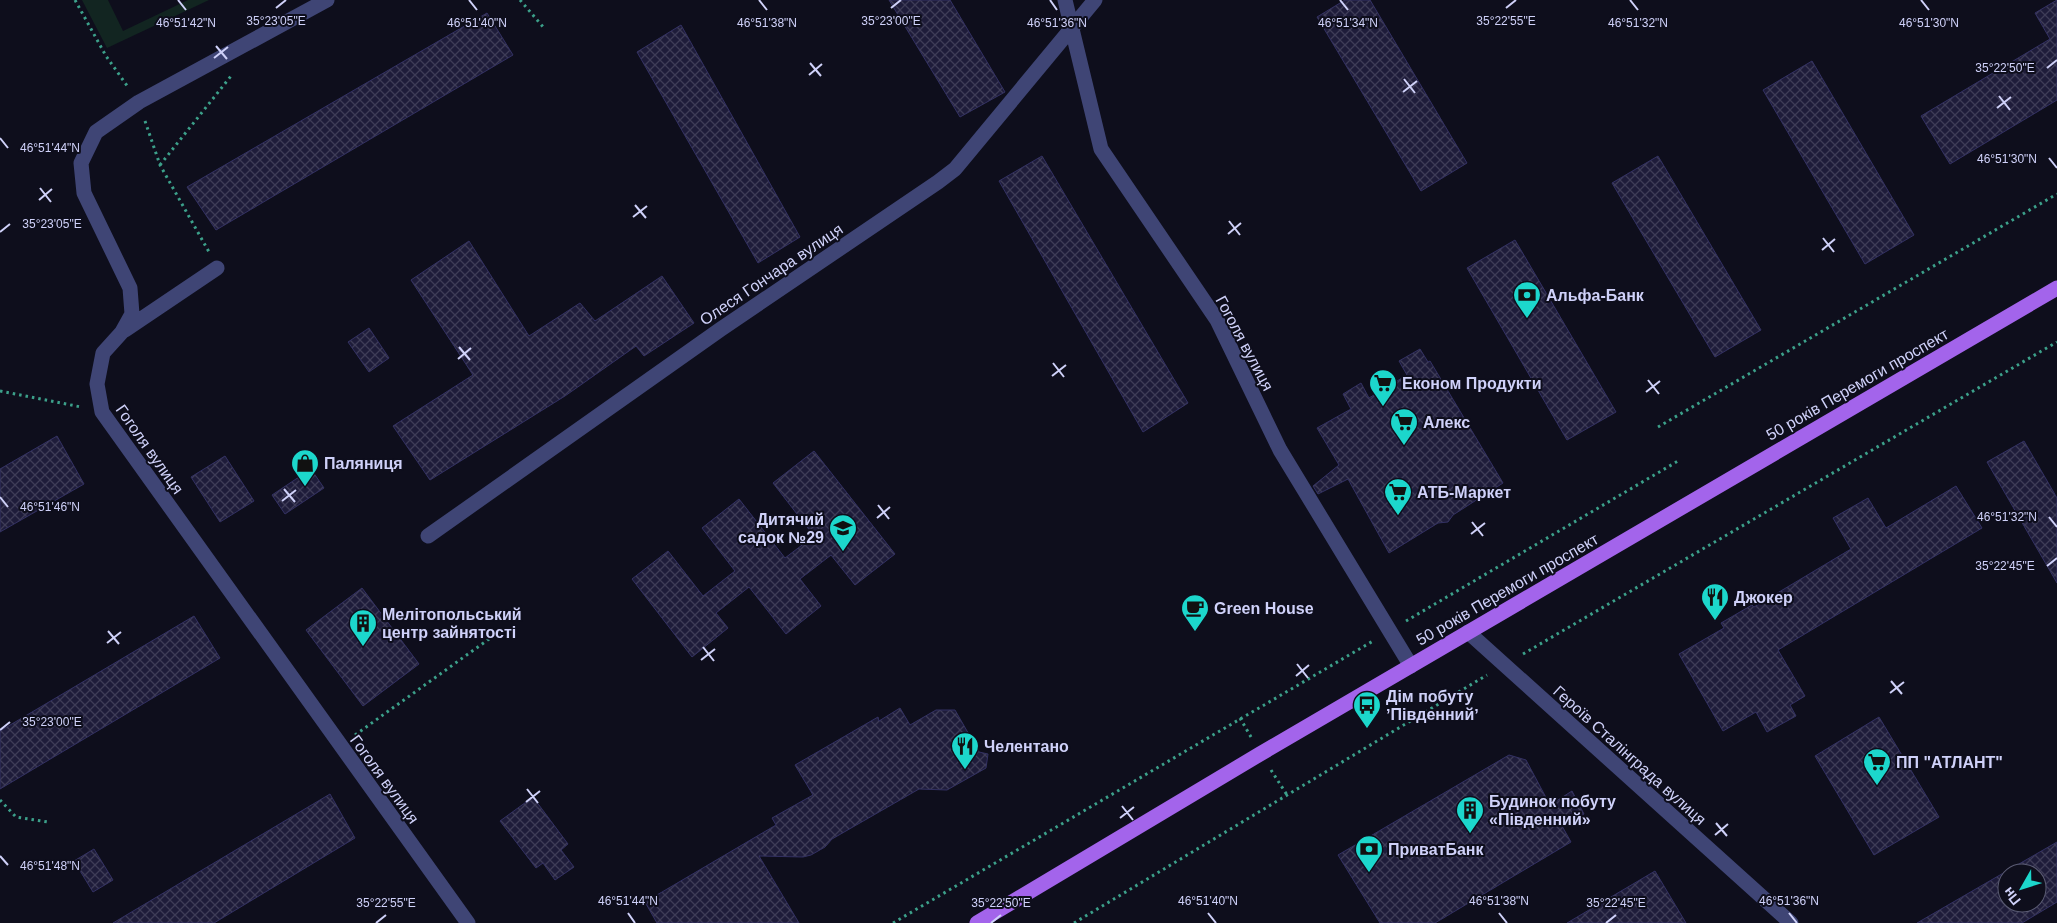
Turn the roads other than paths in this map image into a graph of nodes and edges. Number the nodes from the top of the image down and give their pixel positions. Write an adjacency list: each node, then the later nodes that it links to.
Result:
1 (327, 0): 7 (street, Гоголя вулиця)
2 (1065, 0): 4 (street, Гоголя вулиця)
3 (1095, 0): 4 (street, Олеся Гончара вулиця)
4 (1073, 29): 8 (street, Олеся Гончара вулиця); 10 (street, Гоголя вулиця)
5 (218, 268): 7 (street)
6 (2057, 288): 9 (main road, 50 років Перемоги проспект)
7 (122, 332): 11 (street, Гоголя вулиця)
8 (428, 536)
9 (1468, 632): 10 (main road, 50 років Перемоги проспект); 13 (street, Героїв Сталінграда вулиця)
10 (1411, 666): 12 (main road, 50 років Перемоги проспект)
11 (468, 923)
12 (977, 923)
13 (1791, 923)

